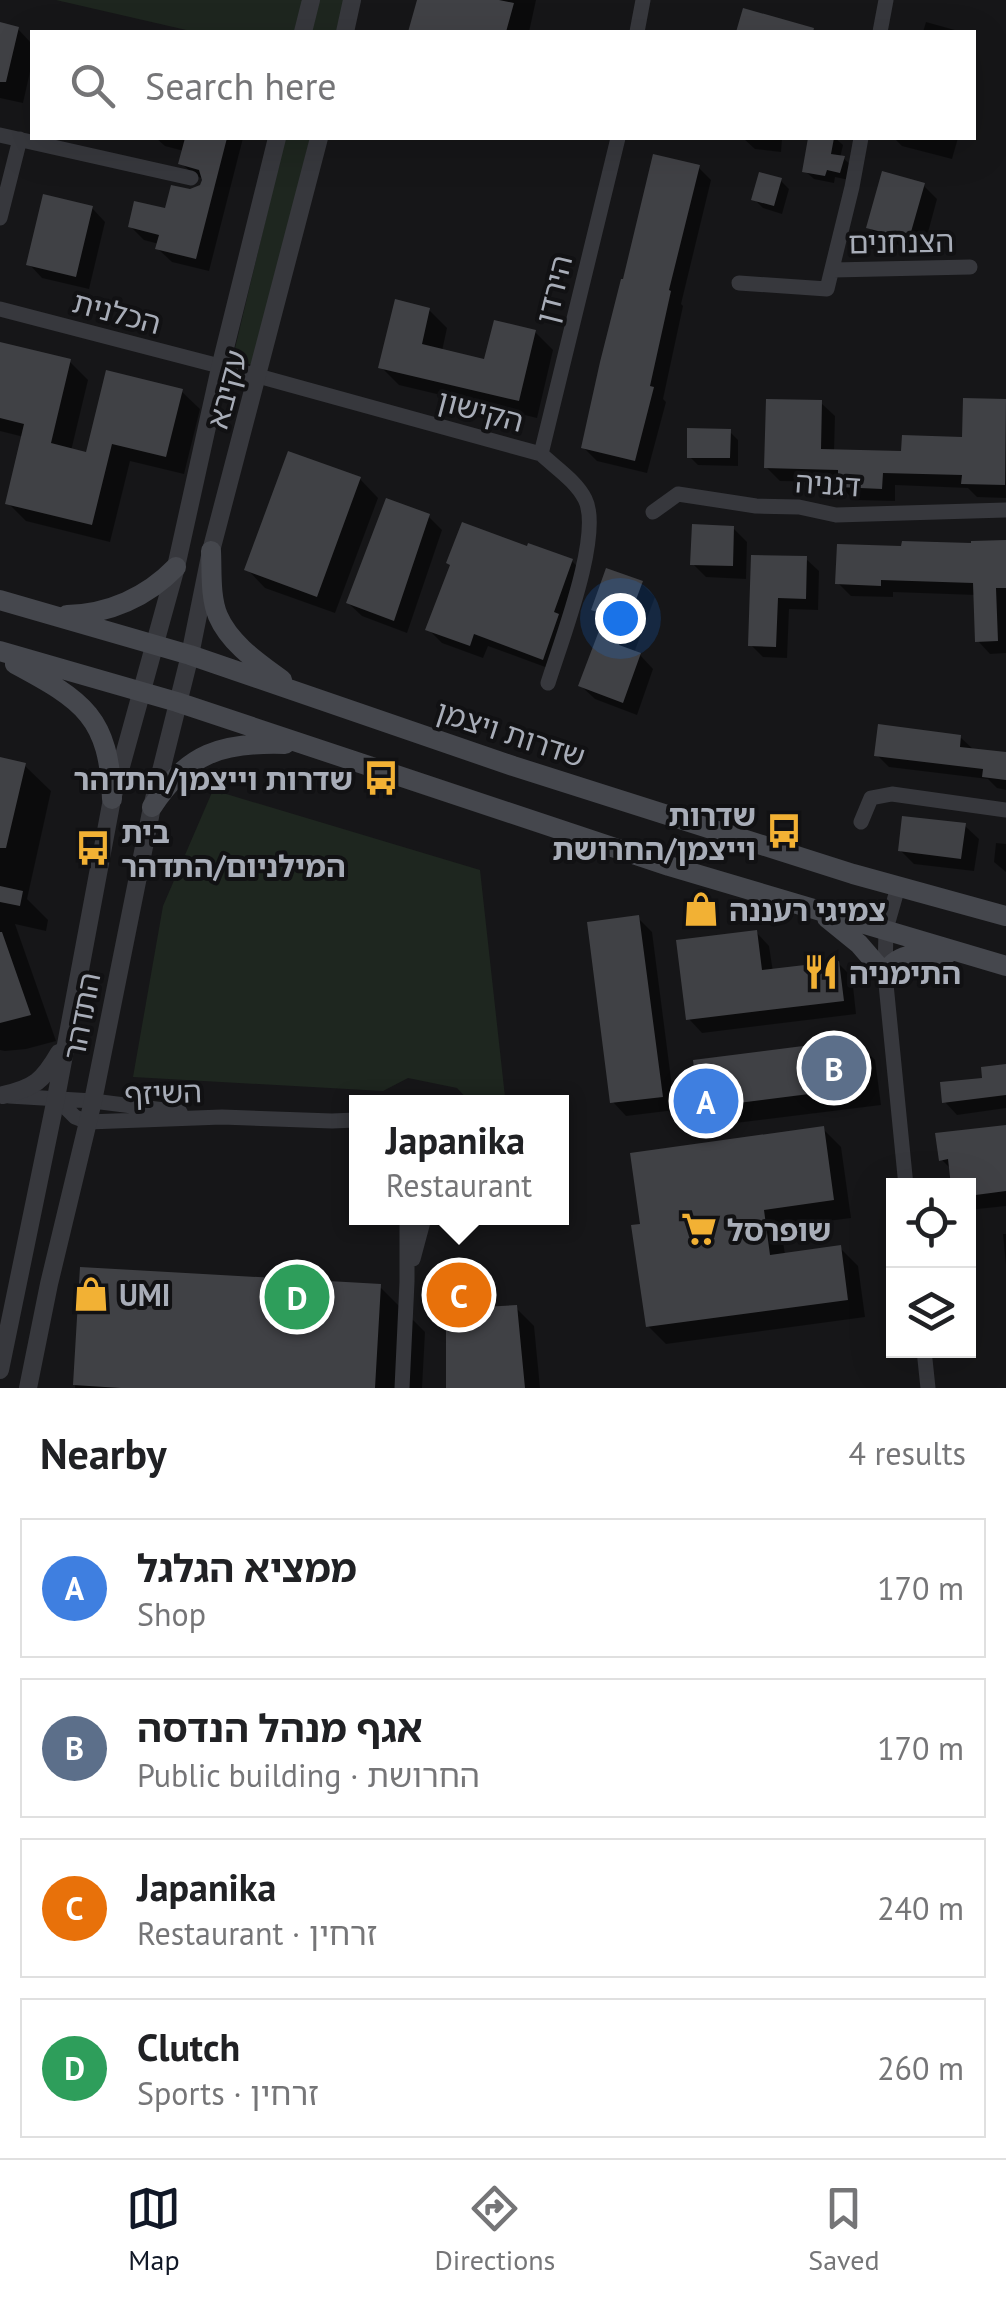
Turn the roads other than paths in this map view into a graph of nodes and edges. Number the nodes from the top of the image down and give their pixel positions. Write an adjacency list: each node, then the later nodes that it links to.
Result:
1 (310, 0): 5 (street)
2 (352, 0): 6 (street)
3 (644, 0): 7 (street)
4 (886, 0): 8 (street)
5 (303, 30)
6 (344, 30)
7 (637, 30)
8 (880, 30)
9 (0, 135): 10 (street)
10 (20, 139): 15 (street); 16 (street)
11 (277, 140): 21 (street, עקיבא)
12 (318, 140): 22 (street, עקיבא)
13 (618, 140): 23 (street, הירדן)
14 (861, 140): 18 (street, הצנחנים)
15 (191, 178)
16 (0, 218)
17 (970, 267): 18 (street, הצנחנים)
18 (832, 270): 19 (street, הצנחנים)
19 (739, 283)
20 (0, 310): 21 (street, הכלנית)
21 (220, 368): 22 (street, הקישון); 27 (street, עקיבא)
22 (258, 376): 23 (street, הקישון); 26 (street, עקיבא)
23 (541, 454): 33 (street, הקישון)
24 (1006, 510): 25 (street, דגניה)
25 (653, 512)
26 (212, 551): 32 (street, עקיבא); 35 (main road)
27 (176, 566): 29 (main road); 30 (street, עקיבא)
28 (0, 600): 29 (main road, שדרות ויצמן)
29 (55, 616): 30 (main road, שדרות ויצמן)
30 (155, 644): 32 (main road, שדרות ויצמן); 34 (street, התדהר)
31 (0, 654): 34 (main road); 38 (main road)
32 (190, 655): 35 (main road, שדרות ויצמן); 36 (street, התדהר)
33 (548, 682)
34 (142, 691): 36 (main road); 38 (street, התדהר)
35 (304, 695): 42 (main road, שדרות ויצמן)
36 (177, 702): 37 (main road); 39 (street, התדהר)
37 (306, 745): 39 (main road); 43 (main road)
38 (112, 799): 49 (street, התדהר)
39 (152, 808): 52 (street, התדהר)
40 (1006, 810): 41 (street)
41 (861, 822)
42 (898, 887): 44 (main road, שדרות ויצמן); 45 (street)
43 (799, 906): 45 (main road); 48 (main road)
44 (1006, 916)
45 (886, 929): 46 (main road); 48 (street)
46 (984, 960): 47 (main road); 48 (main road)
47 (1006, 966)
48 (885, 974): 58 (street)
49 (69, 1029): 50 (street); 51 (street, התדהר)
50 (1, 1095): 51 (street, השיזף)
51 (56, 1098): 52 (street, השיזף); 55 (street, השיזף); 63 (street, התדהר)
52 (93, 1101): 53 (street, השיזף); 55 (street, התדהר)
53 (222, 1117): 55 (street, השיזף); 56 (street, השיזף)
54 (349, 1121): 56 (street, השיזף)
55 (88, 1122): 64 (street, התדהר)
56 (332, 1122): 57 (street, השיזף)
57 (349, 1128)
58 (905, 1178)
59 (407, 1225): 61 (street)
60 (422, 1225): 61 (street)
61 (407, 1282): 65 (street)
62 (925, 1358): 66 (street)
63 (0, 1370)
64 (28, 1388)
65 (402, 1388)
66 (928, 1388)

